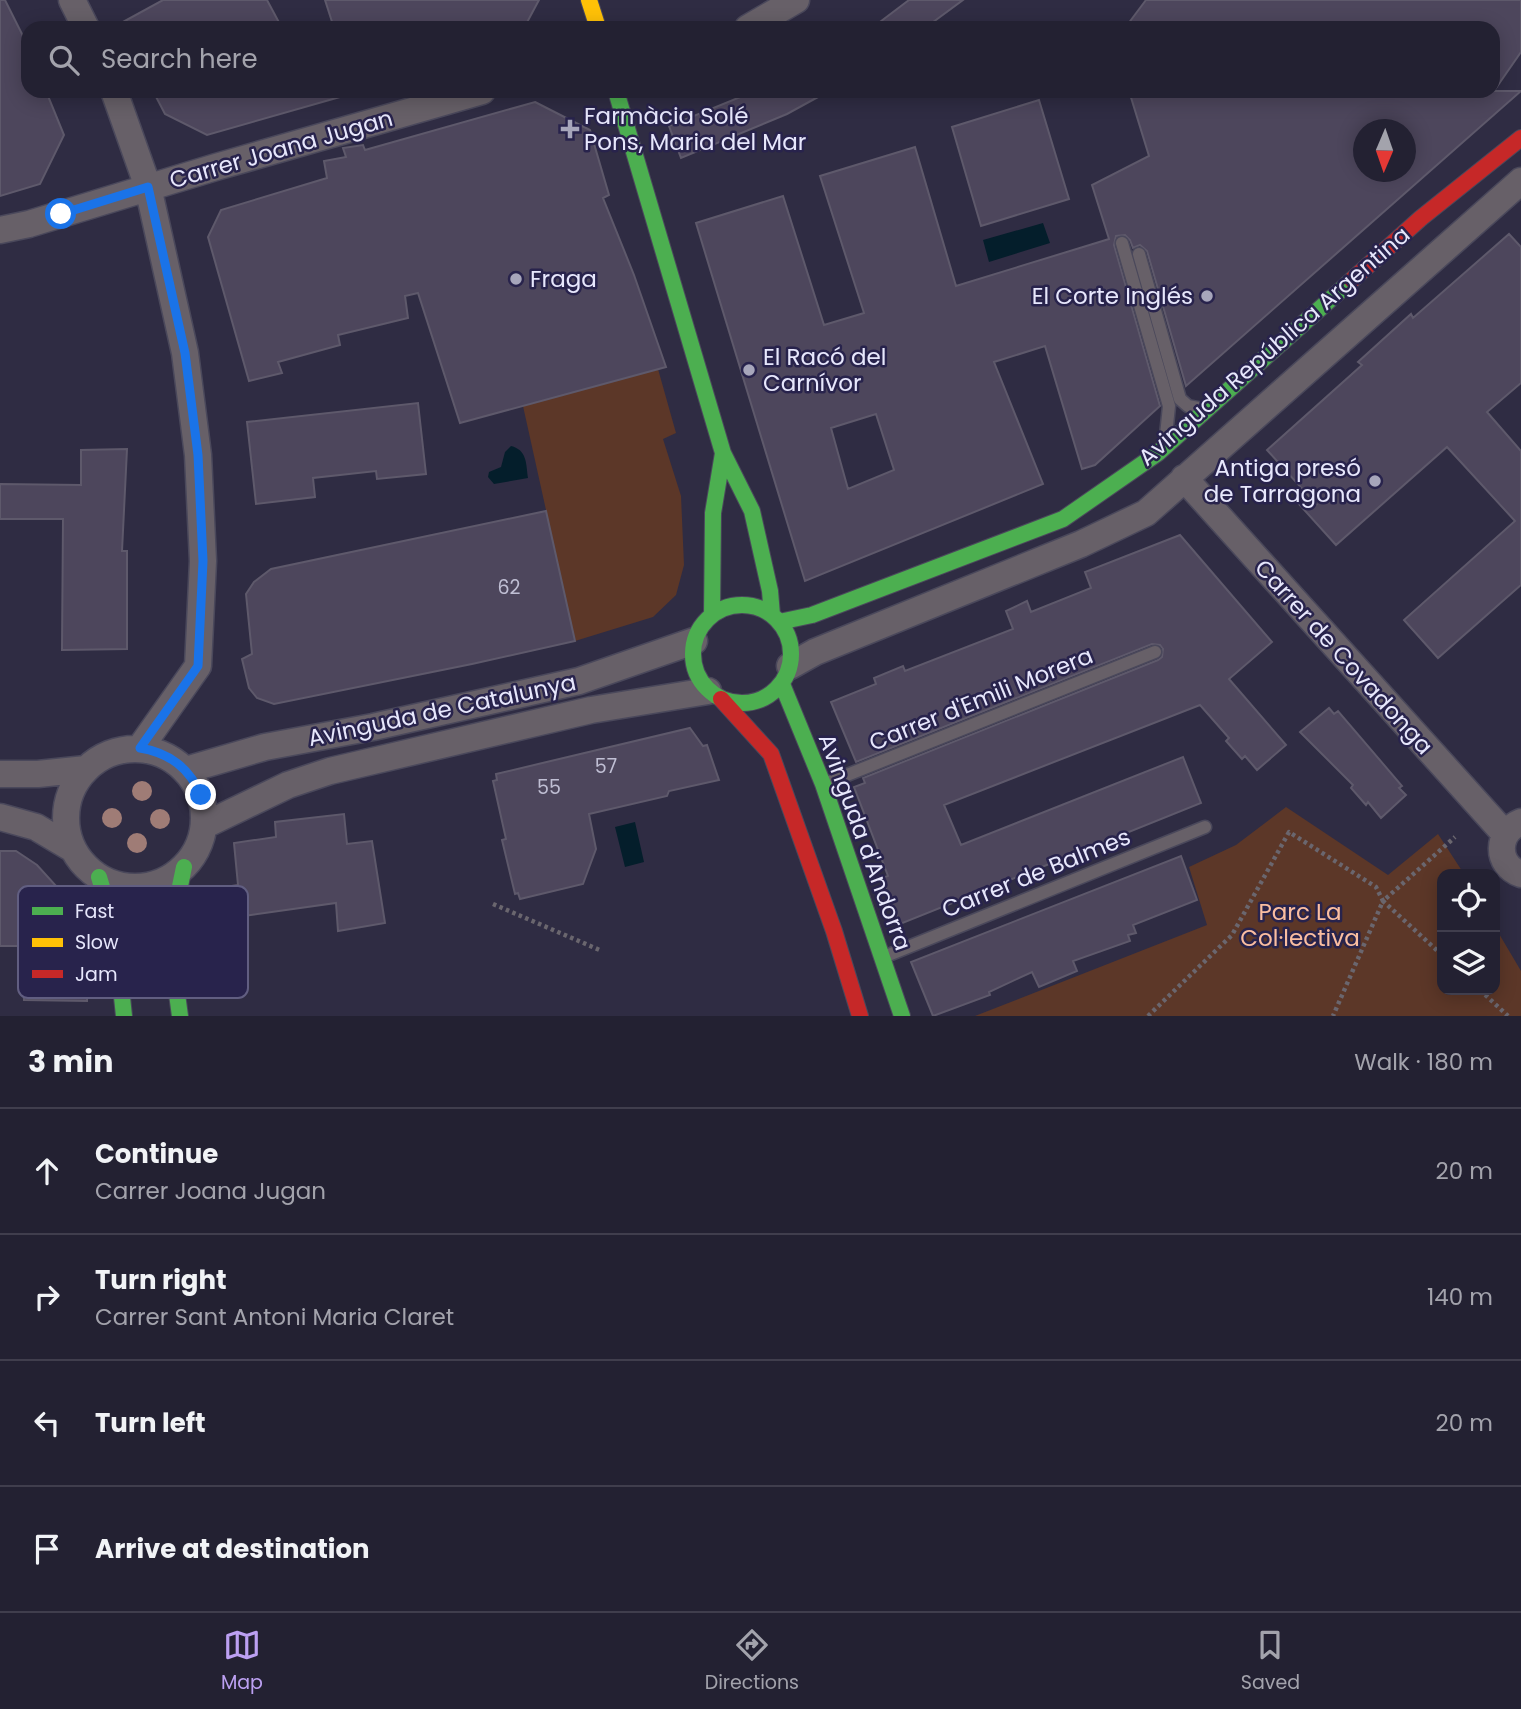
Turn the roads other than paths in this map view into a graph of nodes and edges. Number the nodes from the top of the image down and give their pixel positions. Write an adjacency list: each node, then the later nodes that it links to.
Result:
1 (72, 0): 4 (street)
2 (589, 0): 5 (main road)
3 (796, 0): 6 (street)
4 (82, 21)
5 (595, 21)
6 (760, 21)
7 (116, 98): 12 (street)
8 (458, 98): 12 (street, Carrer Joana Jugan)
9 (618, 98): 18 (main road)
10 (1521, 138): 16 (main road, Avinguda República Argentina)
11 (1521, 181): 19 (street, Avinguda República Argentina)
12 (148, 187): 13 (street, Carrer Joana Jugan); 26 (street)
13 (0, 230)
14 (1122, 243): 17 (lane)
15 (1139, 254): 16 (lane)
16 (1209, 406): 17 (main road, Avinguda República Argentina)
17 (1162, 450): 21 (main road, Avinguda República Argentina)
18 (723, 453): 20 (main road); 21 (main road)
19 (1184, 478): 24 (street, Avinguda República Argentina); 34 (street, Carrer de Covadonga)
20 (712, 615): 21 (main road); 22 (main road)
21 (776, 619): 24 (main road)
22 (694, 641): 25 (main road); 28 (street, Avinguda de Catalunya)
23 (1155, 652): 30 (lane, Carrer d'Emili Morera)
24 (786, 675): 25 (main road); 30 (main road, Avinguda d'Andorra)
25 (715, 695): 32 (street, Avinguda de Catalunya); 48 (main road)
26 (140, 748): 27 (street); 28 (street)
27 (86, 769): 29 (street); 35 (street)
28 (186, 770): 32 (street)
29 (0, 774)
30 (823, 784): 43 (main road, Avinguda d'Andorra)
31 (0, 817): 35 (street)
32 (205, 824): 36 (street)
33 (1205, 828): 43 (lane, Carrer de Balmes)
34 (1513, 828): 37 (street)
35 (73, 849): 38 (street)
36 (184, 867): 41 (street); 42 (main road)
37 (1521, 874)
38 (99, 877): 39 (main road); 40 (street)
39 (102, 886)
40 (132, 886)
41 (146, 886)
42 (179, 886)
43 (882, 958): 49 (main road, Avinguda d'Andorra)
44 (122, 998): 46 (main road)
45 (176, 998): 47 (main road)
46 (124, 1016)
47 (180, 1016)
48 (860, 1016)
49 (902, 1016)

